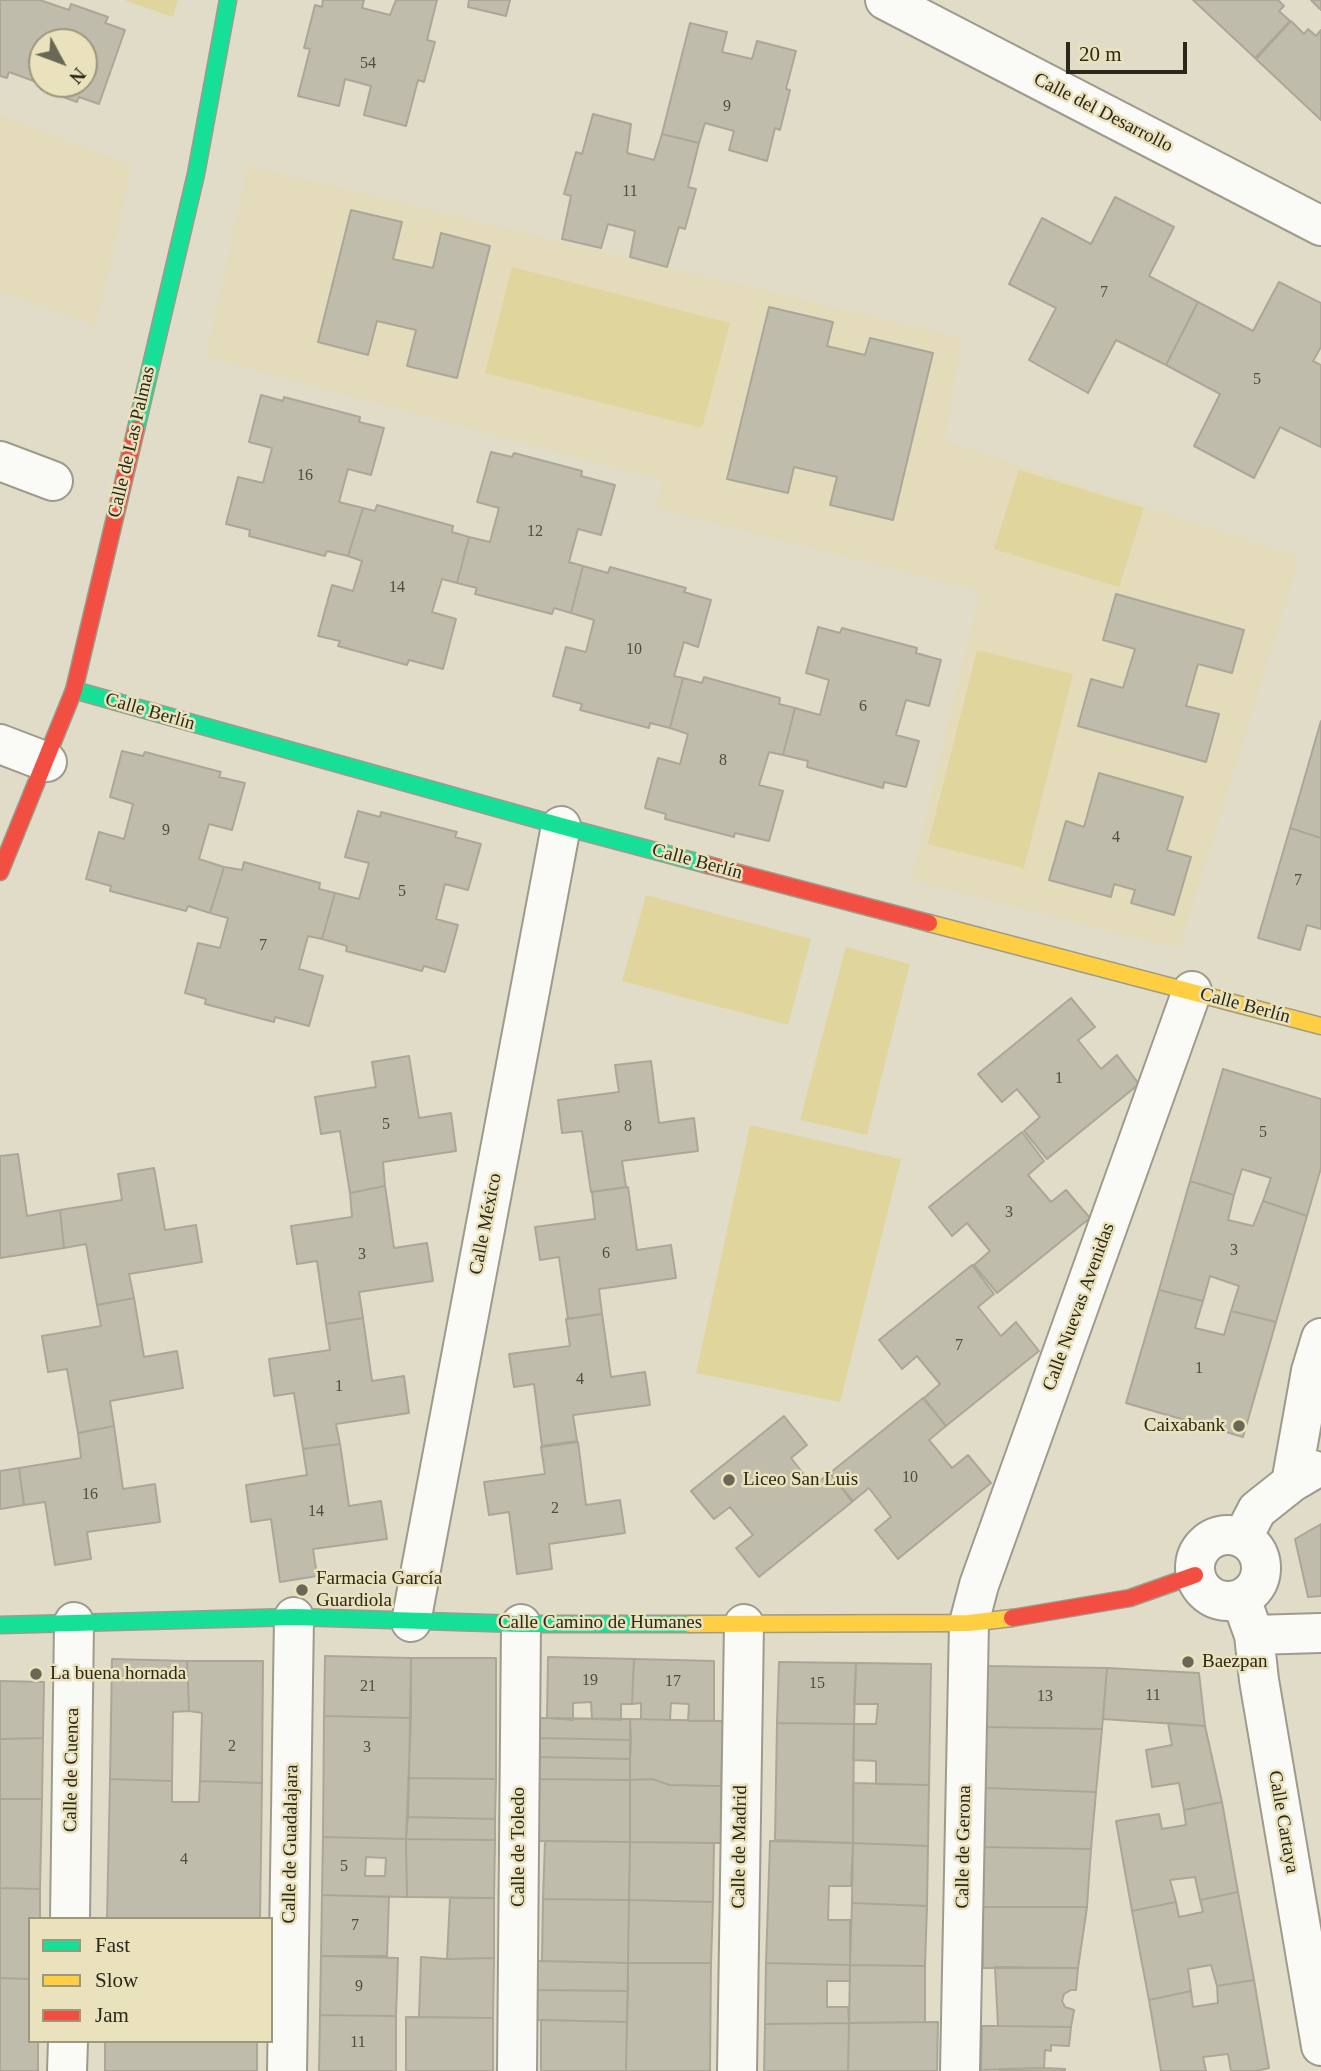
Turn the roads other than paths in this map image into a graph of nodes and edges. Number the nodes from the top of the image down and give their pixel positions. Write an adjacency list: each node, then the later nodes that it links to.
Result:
1 (228, 0): 6 (street, Calle de Las Palmas)
2 (885, 0): 3 (street, Calle del Desarrollo)
3 (1321, 226)
4 (0, 461): 5 (street)
5 (53, 481)
6 (74, 690): 8 (street, Calle de Las Palmas); 9 (street, Calle Berlín)
7 (0, 744): 8 (street)
8 (47, 762): 10 (street, Calle de Las Palmas)
9 (561, 826): 11 (street, Calle Berlín); 20 (street, Calle México)
10 (0, 872)
11 (1192, 991): 12 (street, Calle Berlín); 21 (street, Calle Nuevas Avenidas)
12 (1321, 1026)
13 (1321, 1338): 14 (street)
14 (1306, 1474): 15 (street)
15 (1242, 1537): 16 (street); 17 (street)
16 (1195, 1575): 17 (street); 21 (street, Calle Camino de Humanes)
17 (1241, 1599): 26 (street, Calle Cartaya)
18 (294, 1618): 19 (street, Calle Camino de Humanes); 20 (street, Calle Camino de Humanes); 31 (street, Calle de Guadalajara)
19 (74, 1622): 24 (street, Calle Camino de Humanes); 27 (street, Calle de Cuenca)
20 (411, 1622): 22 (street, Calle Camino de Humanes)
21 (969, 1623): 23 (street, Calle Camino de Humanes); 34 (street, Calle de Gerona)
22 (521, 1624): 23 (street, Calle Camino de Humanes); 32 (street, Calle de Toledo)
23 (744, 1624): 33 (street, Calle de Madrid)
24 (0, 1625)
25 (1321, 1633): 26 (street)
26 (1254, 1635): 29 (street, Calle Cartaya)
27 (70, 1917)
28 (68, 2043): 30 (street)
29 (1321, 2046)
30 (67, 2071)
31 (287, 2071)
32 (517, 2071)
33 (737, 2071)
34 (960, 2071)

